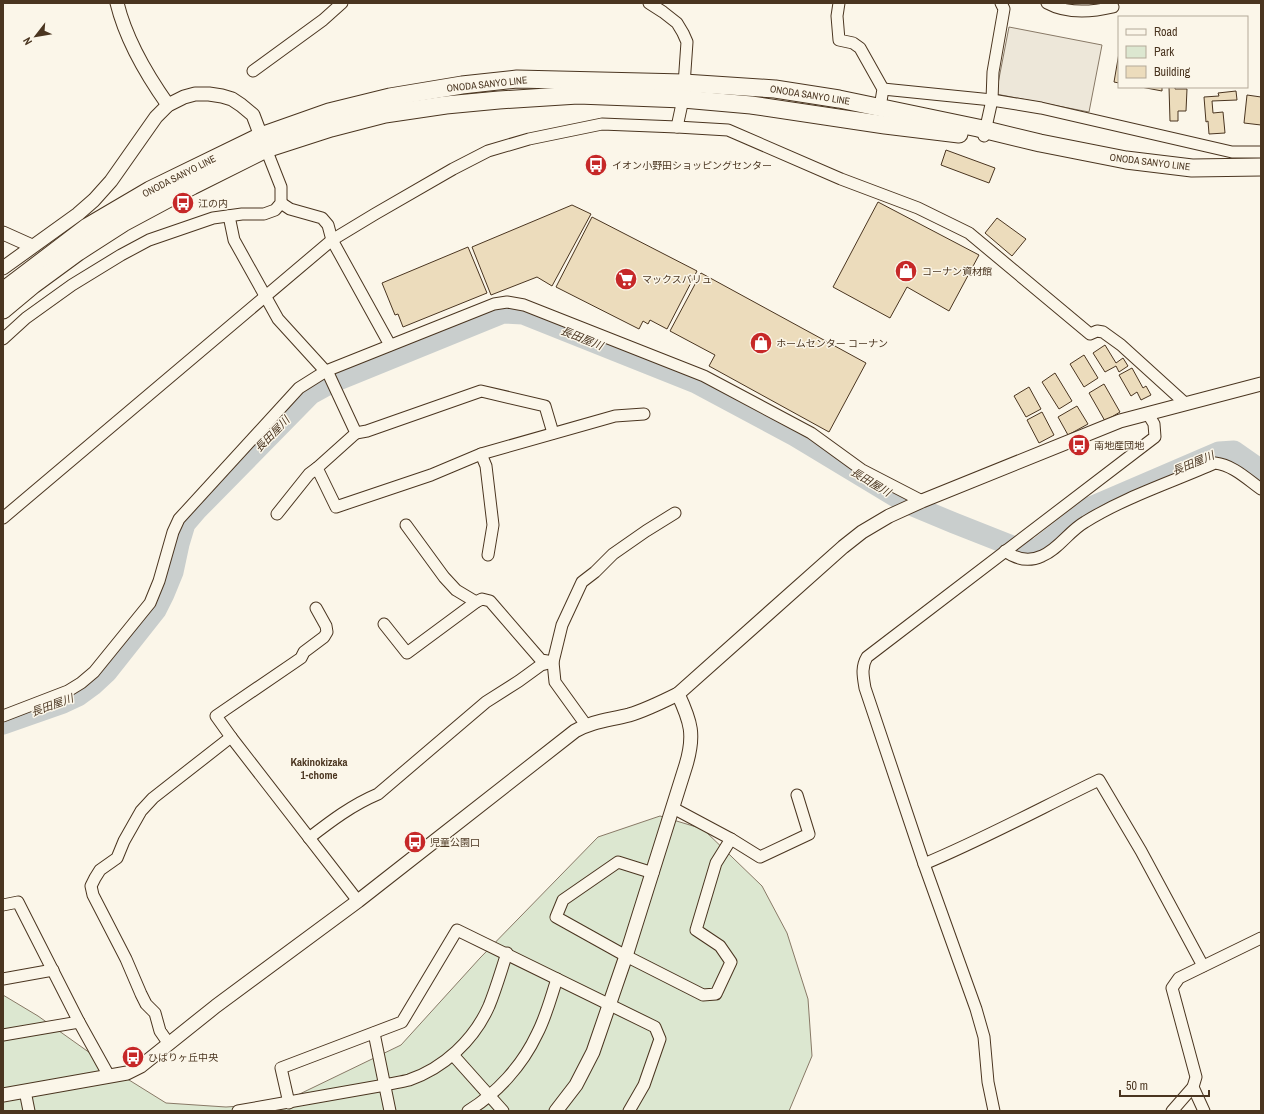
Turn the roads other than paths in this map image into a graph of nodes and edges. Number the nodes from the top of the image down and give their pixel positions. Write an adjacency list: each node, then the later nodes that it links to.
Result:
1 (117, 3): 12 (street)
2 (342, 3): 8 (street)
3 (649, 3): 10 (street)
4 (839, 3): 9 (street)
5 (1047, 3): 7 (street)
6 (1005, 5): 11 (street)
7 (1113, 7)
8 (252, 71)
9 (883, 89): 11 (street); 13 (street)
10 (683, 91): 13 (main road, ONODA SANYO LINE); 14 (street); 15 (main road, ONODA SANYO LINE); 16 (main road, ONODA SANYO LINE)
11 (992, 100): 15 (street); 17 (street)
12 (168, 105): 16 (street); 23 (street)
13 (880, 107): 15 (main road, ONODA SANYO LINE)
14 (677, 126): 22 (street); 32 (street)
15 (985, 133): 18 (main road, ONODA SANYO LINE)
16 (263, 143): 19 (street); 25 (main road, ONODA SANYO LINE); 27 (main road, ONODA SANYO LINE)
17 (1261, 152)
18 (1258, 165)
19 (281, 203): 20 (street); 22 (street)
20 (229, 216): 26 (street); 28 (street)
21 (3, 233): 23 (street)
22 (332, 240): 26 (street); 29 (street)
23 (32, 246): 24 (street)
24 (3, 268)
25 (3, 291)
26 (266, 295): 30 (street); 43 (street)
27 (3, 310)
28 (3, 339)
29 (390, 345): 30 (street); 40 (street)
30 (327, 373): 35 (street); 52 (street)
31 (1261, 384): 32 (street)
32 (1186, 404): 34 (street)
33 (644, 414): 36 (street)
34 (1148, 414): 40 (street); 45 (street)
35 (356, 433): 36 (street); 38 (street)
36 (553, 433): 37 (street)
37 (481, 454): 38 (street); 46 (street)
38 (317, 468): 42 (street)
39 (1261, 489): 45 (street)
40 (922, 501): 51 (street)
41 (675, 513): 50 (street)
42 (277, 514)
43 (3, 518)
44 (406, 525): 47 (street)
45 (1007, 550): 59 (street)
46 (488, 555)
47 (476, 602): 49 (street); 50 (street)
48 (316, 608): 54 (street)
49 (384, 624)
50 (553, 662): 53 (street); 57 (street)
51 (678, 694): 53 (street); 56 (street)
52 (3, 716)
53 (586, 725): 61 (street)
54 (231, 737): 57 (street); 74 (street)
55 (797, 795): 58 (street)
56 (673, 808): 58 (street); 60 (street)
57 (309, 838): 61 (street)
58 (730, 839): 65 (street)
59 (924, 864): 66 (street); 90 (street)
60 (652, 873): 65 (street); 65 (street)
61 (358, 901): 74 (street)
62 (3, 905): 67 (street)
63 (1261, 938): 66 (street)
64 (507, 953): 69 (street); 72 (street); 75 (street)
65 (626, 956): 70 (street)
66 (1203, 966): 78 (street)
67 (53, 970): 68 (street); 71 (street)
68 (3, 979)
69 (557, 979): 70 (street); 81 (street)
70 (610, 1005): 88 (street); 89 (street)
71 (79, 1022): 73 (street); 76 (street)
72 (374, 1033): 77 (street); 82 (street)
73 (3, 1035)
74 (169, 1044): 76 (street)
75 (453, 1055): 77 (street); 81 (street)
76 (109, 1076): 79 (street)
77 (385, 1085): 82 (street); 85 (street)
78 (1193, 1088): 91 (street); 92 (street)
79 (25, 1091): 80 (street); 83 (street)
80 (3, 1095)
81 (489, 1096): 86 (street); 87 (street)
82 (289, 1103): 84 (street)
83 (29, 1111)
84 (238, 1111)
85 (390, 1111)
86 (468, 1111)
87 (503, 1111)
88 (556, 1111)
89 (629, 1111)
90 (994, 1111)
91 (1172, 1111)
92 (1204, 1111)

